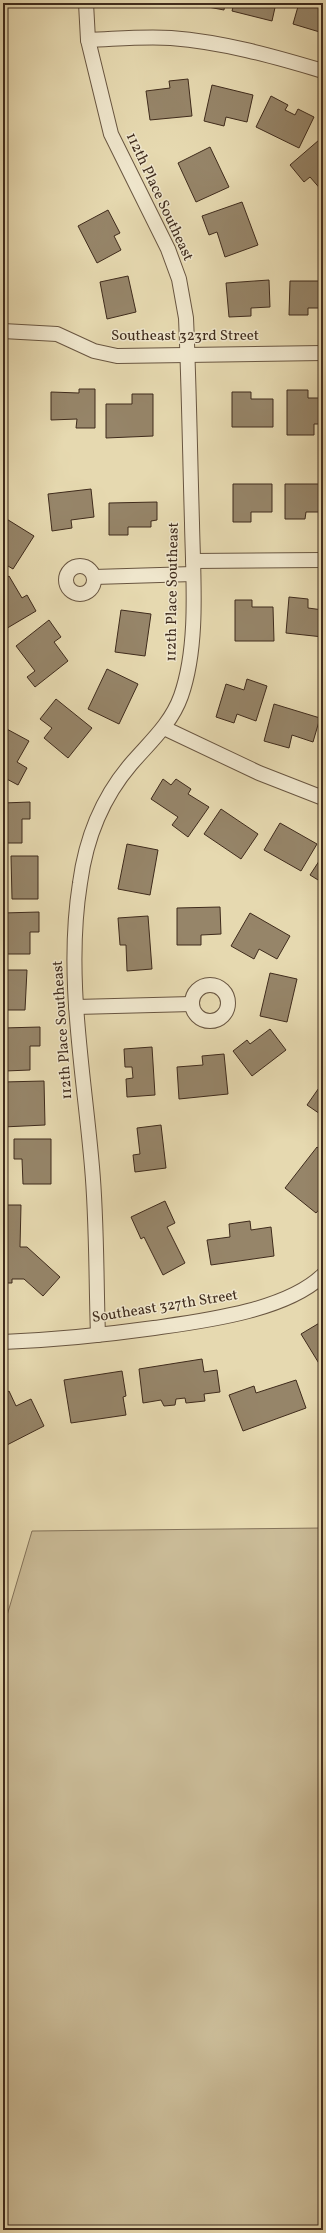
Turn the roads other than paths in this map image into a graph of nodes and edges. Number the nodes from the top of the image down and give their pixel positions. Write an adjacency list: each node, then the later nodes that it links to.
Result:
1 (86, 3): 2 (street, 112th Place Southeast)
2 (88, 40): 3 (street); 6 (street, 112th Place Southeast)
3 (323, 71)
4 (3, 331): 6 (street, Southeast 323rd Street)
5 (323, 353): 6 (street, Southeast 323rd Street)
6 (188, 354): 8 (street, 112th Place Southeast)
7 (323, 560): 8 (street)
8 (193, 568): 9 (street); 10 (street, 112th Place Southeast)
9 (94, 577)
10 (164, 728): 11 (street); 13 (street, 112th Place Southeast)
11 (323, 798)
12 (192, 1004): 13 (street)
13 (76, 1007): 15 (street, 112th Place Southeast)
14 (323, 1275): 15 (street, Southeast 327th Street)
15 (98, 1335): 16 (street, Southeast 327th Street)
16 (3, 1342)

